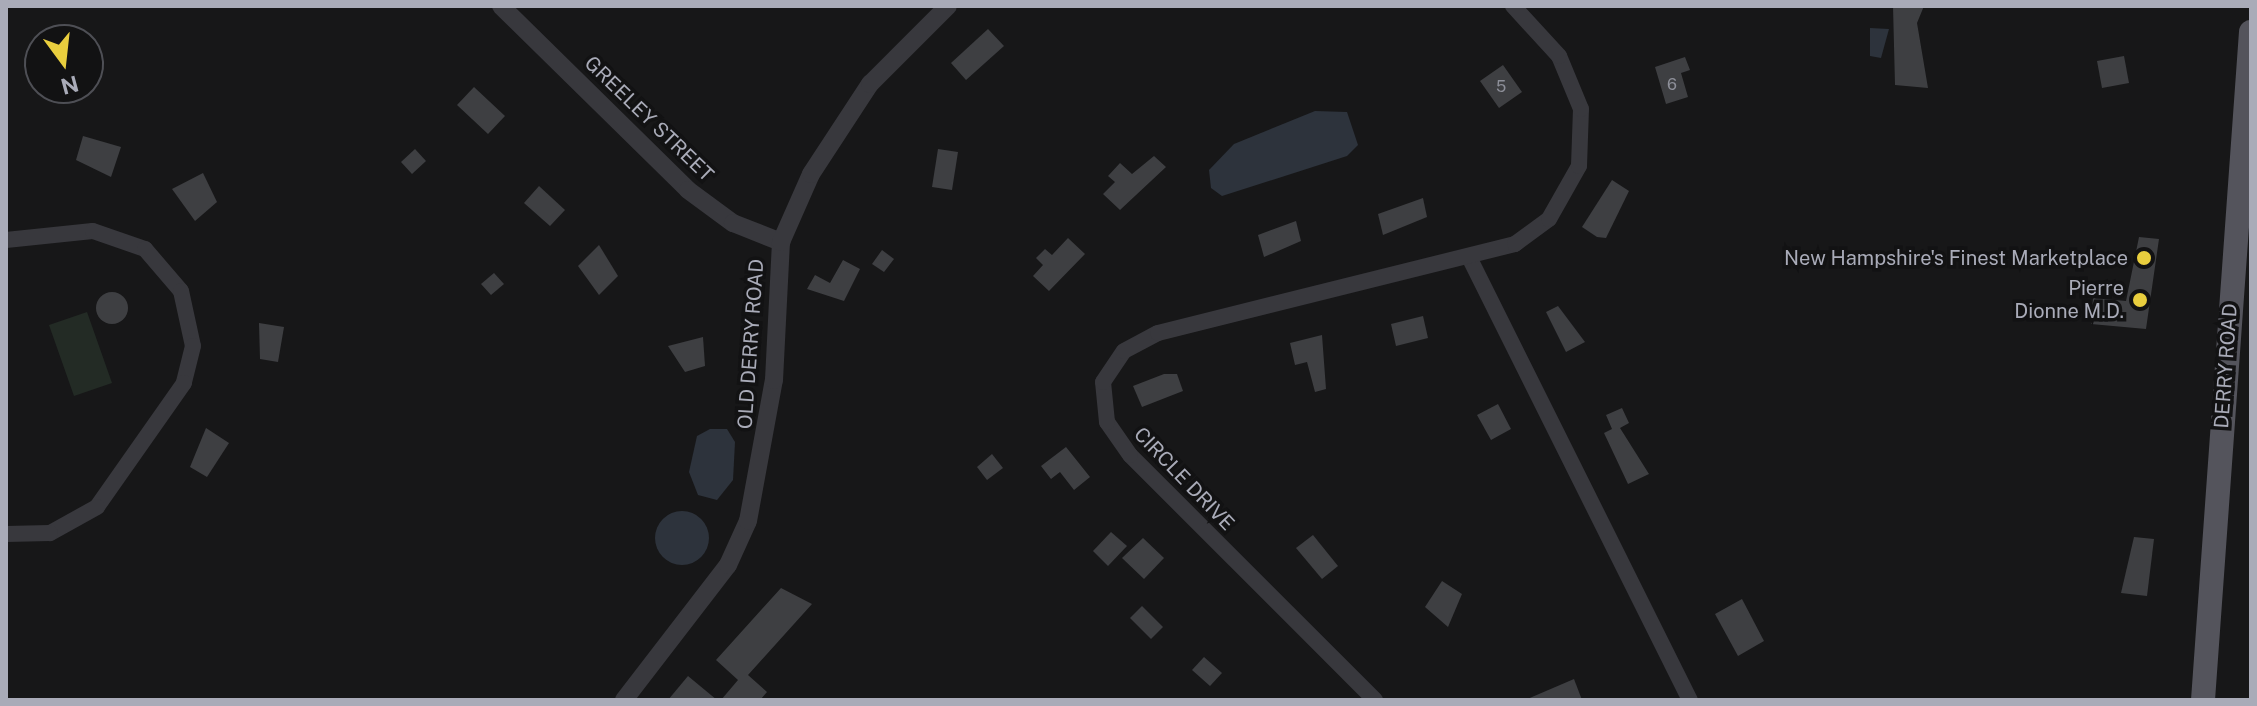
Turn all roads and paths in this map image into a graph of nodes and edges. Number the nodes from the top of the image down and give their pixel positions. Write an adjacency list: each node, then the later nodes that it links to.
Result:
1 (501, 6): 6 (street, GREELEY STREET)
2 (948, 6): 6 (street, OLD DERRY ROAD)
3 (1513, 6): 7 (street, CIRCLE DRIVE)
4 (2251, 32): 12 (main road, DERRY ROAD)
5 (6, 240): 8 (street)
6 (781, 242): 9 (street, OLD DERRY ROAD)
7 (1469, 257): 10 (street, CIRCLE DRIVE); 11 (street)
8 (6, 534)
9 (624, 700)
10 (1375, 700)
11 (1690, 700)
12 (2203, 700)

